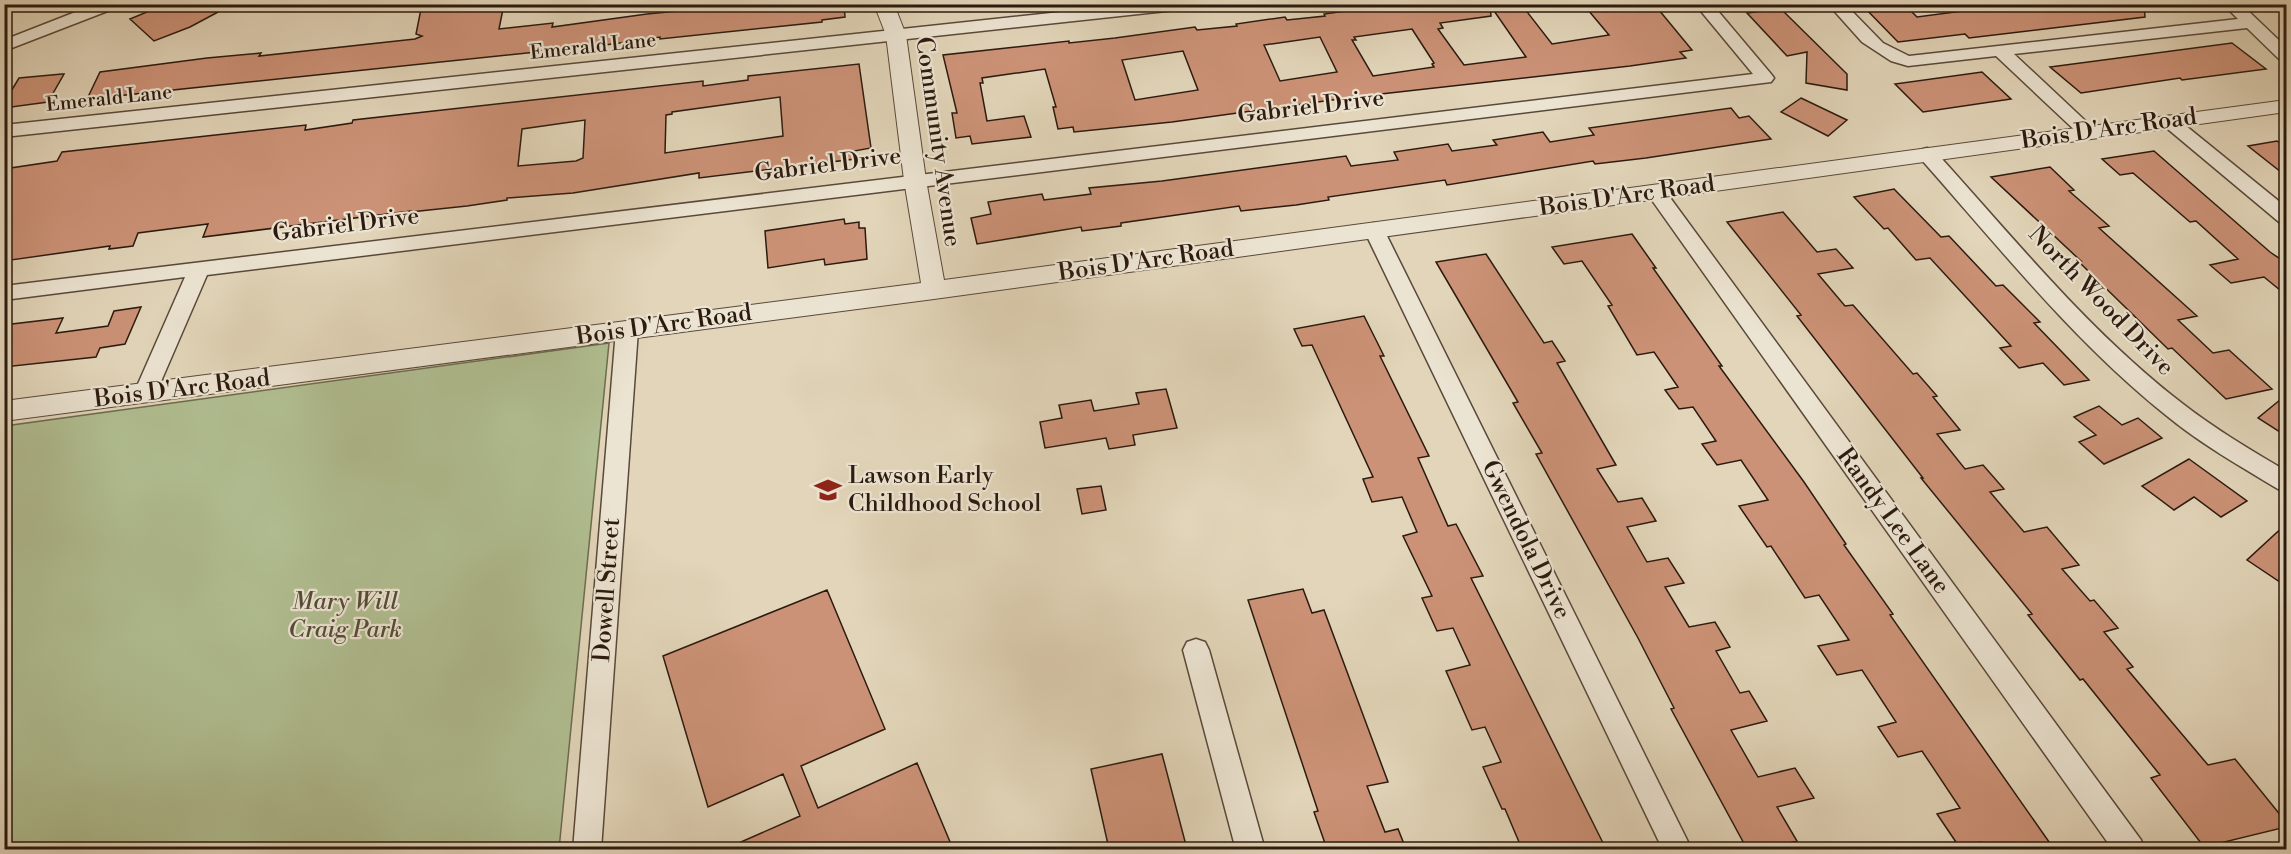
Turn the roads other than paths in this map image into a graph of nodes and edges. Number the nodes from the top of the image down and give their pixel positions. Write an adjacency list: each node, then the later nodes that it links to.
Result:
1 (112, 4): 9 (street)
2 (884, 4): 8 (street, Community Avenue)
3 (1185, 4): 8 (street, Emerald Lane)
4 (1703, 4): 17 (street, Gabriel Drive)
5 (1836, 4): 10 (street)
6 (2231, 4): 7 (street)
7 (2251, 23): 10 (street); 11 (street)
8 (896, 35): 14 (street, Emerald Lane); 17 (street, Community Avenue)
9 (4, 46)
10 (2000, 51): 15 (street)
11 (2286, 56)
12 (2286, 106): 13 (street, Bois D'Arc Road)
13 (2169, 121): 15 (street, Bois D'Arc Road); 19 (street)
14 (4, 132)
15 (2087, 132): 16 (street, Bois D'Arc Road)
16 (1927, 154): 18 (street, Bois D'Arc Road); 27 (street, North Wood Drive)
17 (915, 180): 21 (street, Gabriel Drive); 22 (street, Community Avenue)
18 (1656, 192): 20 (street, Bois D'Arc Road); 32 (street, Randy Lee Lane)
19 (2286, 217)
20 (1374, 230): 22 (street, Bois D'Arc Road); 31 (street, Gwendola Drive)
21 (199, 269): 23 (street, Gabriel Drive); 25 (street)
22 (934, 290): 24 (street, Bois D'Arc Road)
23 (4, 293)
24 (627, 330): 25 (street, Bois D'Arc Road); 29 (street, Dowell Street)
25 (145, 393): 26 (street, Bois D'Arc Road)
26 (4, 411)
27 (2286, 482)
28 (1196, 650): 30 (street)
29 (587, 849)
30 (1251, 849)
31 (1678, 849)
32 (2131, 849)

